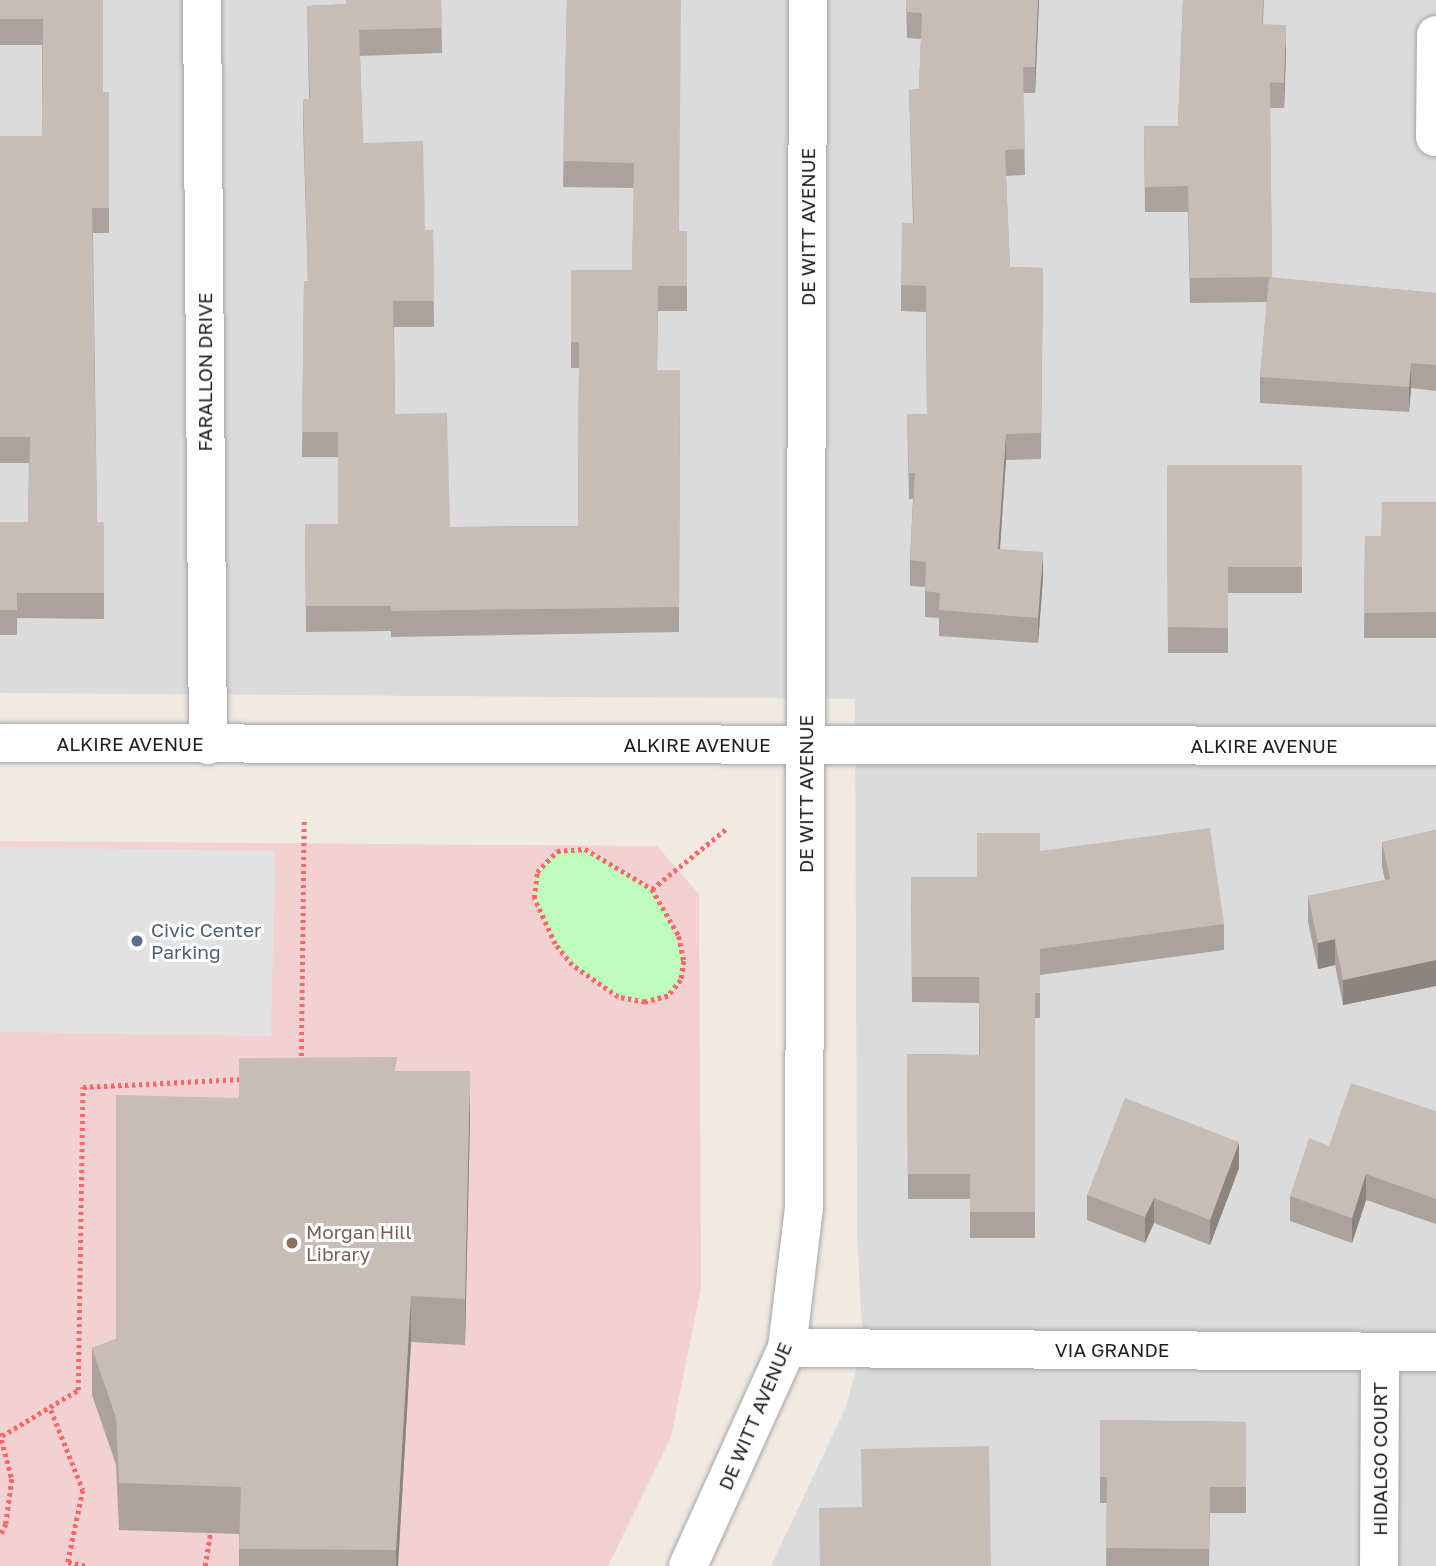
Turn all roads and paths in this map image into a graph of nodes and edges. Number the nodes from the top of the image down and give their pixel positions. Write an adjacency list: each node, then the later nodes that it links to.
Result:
1 (202, 0): 6 (street, FARALLON DRIVE)
2 (808, 0): 7 (street, DE WITT AVENUE)
3 (1436, 35): 4 (street)
4 (1435, 136)
5 (0, 743): 6 (street, ALKIRE AVENUE)
6 (208, 745): 7 (street, ALKIRE AVENUE)
7 (806, 746): 8 (street, ALKIRE AVENUE); 14 (street, DE WITT AVENUE)
8 (1436, 747)
9 (304, 819): 12 (path)
10 (726, 830): 11 (path)
11 (652, 889): 11 (path)
12 (301, 1077)
13 (247, 1079): 17 (path)
14 (788, 1348): 15 (street, VIA GRANDE); 23 (street, DE WITT AVENUE)
15 (1380, 1352): 16 (street, VIA GRANDE); 24 (street, HIDALGO COURT)
16 (1436, 1352)
17 (51, 1410): 18 (path); 21 (path)
18 (1, 1434): 20 (path)
19 (212, 1519): 22 (path)
20 (0, 1537)
21 (88, 1566)
22 (205, 1566)
23 (688, 1566)
24 (1379, 1566)

